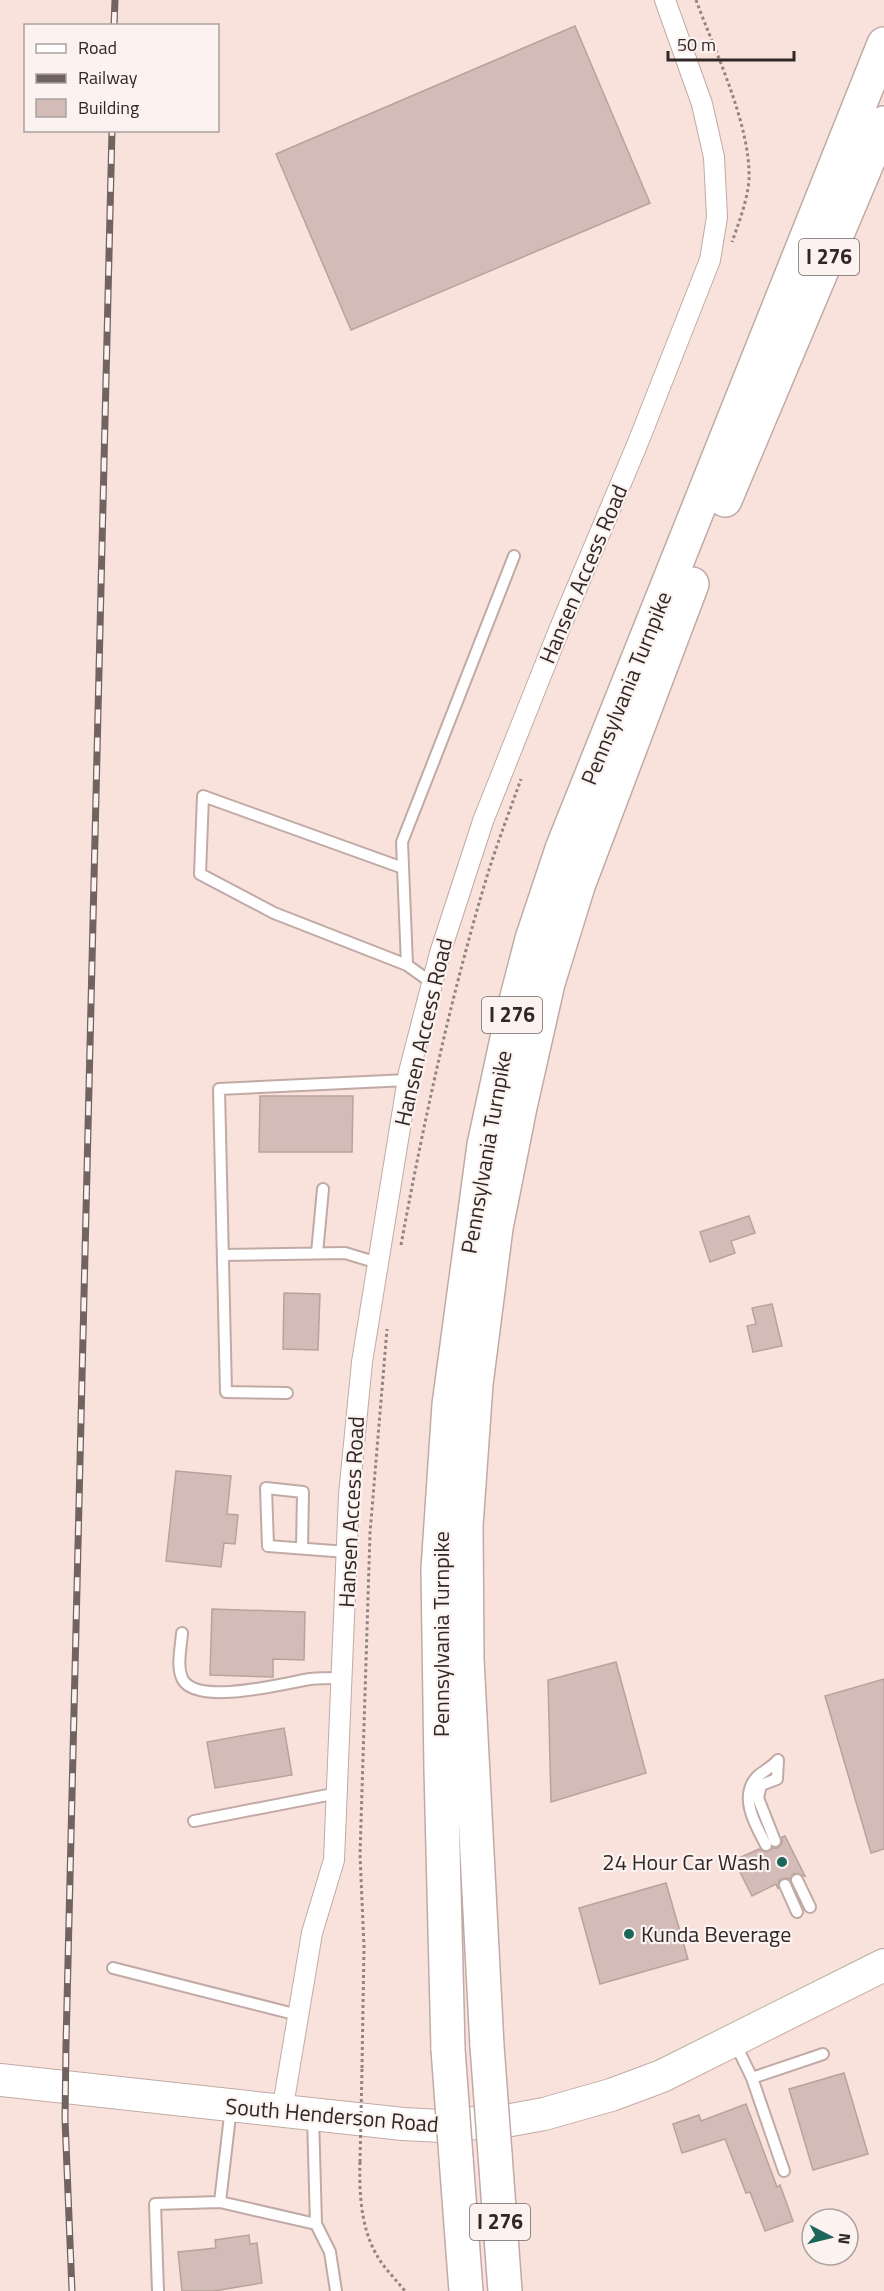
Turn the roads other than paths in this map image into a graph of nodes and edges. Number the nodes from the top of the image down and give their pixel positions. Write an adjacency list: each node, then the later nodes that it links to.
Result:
1 (665, 0): 9 (street, Hansen Access Road)
2 (884, 44): 43 (highway, Pennsylvania Turnpike / I 276, bridge)
3 (884, 123): 5 (highway, Pennsylvania Turnpike / I 276)
4 (884, 143): 5 (highway)
5 (853, 201): 44 (highway, Pennsylvania Turnpike / I 276, bridge)
6 (514, 556): 7 (lane)
7 (403, 868): 8 (lane); 8 (lane)
8 (407, 965): 9 (lane)
9 (432, 983): 10 (street, Hansen Access Road)
10 (408, 1080): 13 (lane); 14 (street, Hansen Access Road)
11 (323, 1189): 12 (lane)
12 (317, 1253): 13 (lane); 14 (lane)
13 (223, 1255): 15 (lane)
14 (378, 1263): 17 (street, Hansen Access Road)
15 (287, 1393)
16 (302, 1548): 16 (lane); 17 (lane)
17 (347, 1552): 19 (street, Hansen Access Road)
18 (182, 1634): 19 (lane)
19 (343, 1678): 21 (street, Hansen Access Road)
20 (778, 1760): 23 (lane)
21 (338, 1793): 22 (lane); 30 (street, Hansen Access Road)
22 (194, 1821)
23 (770, 1843)
24 (797, 1880): 26 (lane)
25 (785, 1885): 27 (lane)
26 (810, 1907)
27 (797, 1912)
28 (884, 1965): 31 (main road, South Henderson Road)
29 (113, 1968): 30 (lane)
30 (298, 2015): 36 (street, Hansen Access Road)
31 (734, 2040): 33 (lane); 37 (main road, South Henderson Road)
32 (823, 2054): 33 (lane)
33 (752, 2078): 38 (lane)
34 (0, 2080): 35 (main road, South Henderson Road)
35 (231, 2106): 36 (main road, South Henderson Road); 39 (lane)
36 (282, 2112): 37 (main road, South Henderson Road)
37 (313, 2116): 40 (lane)
38 (784, 2171)
39 (220, 2202): 40 (lane); 41 (lane)
40 (316, 2224): 42 (lane)
41 (158, 2291)
42 (336, 2291)
43 (466, 2291)
44 (505, 2291)

